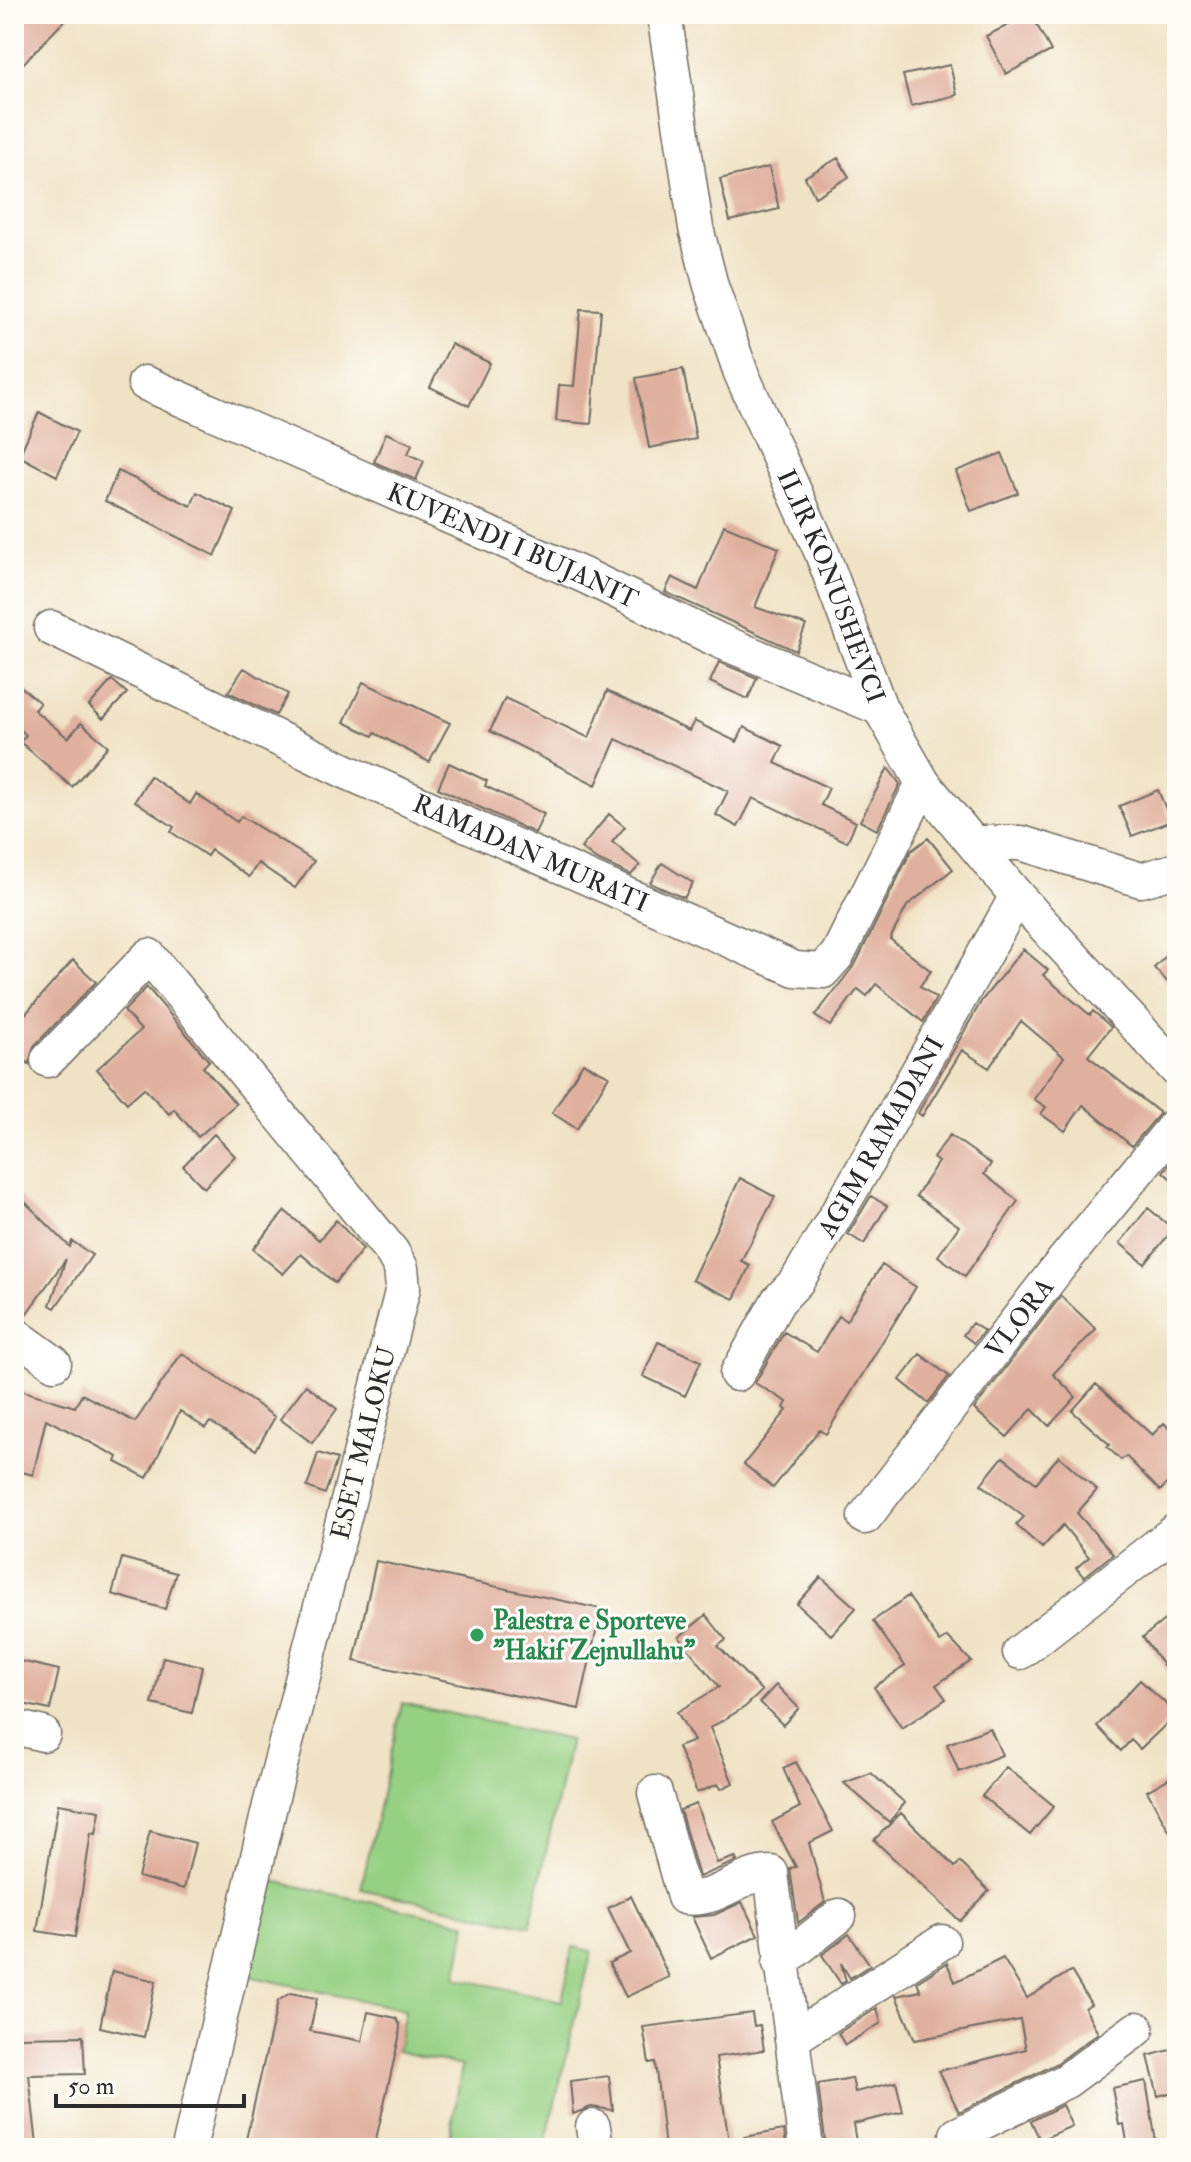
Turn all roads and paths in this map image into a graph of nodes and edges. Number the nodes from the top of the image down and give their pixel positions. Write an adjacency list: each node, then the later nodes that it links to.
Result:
1 (664, 14): 4 (street, ILIR KONUSHEVCI)
2 (145, 383): 4 (street, KUVENDI I BUJANIT)
3 (51, 628): 5 (street, RAMADAN MURATI)
4 (880, 708): 5 (street, ILIR KONUSHEVCI)
5 (923, 783): 6 (street, ILIR KONUSHEVCI)
6 (977, 843): 7 (street); 8 (street, ILIR KONUSHEVCI)
7 (1177, 870)
8 (1017, 896): 10 (street, ILIR KONUSHEVCI); 14 (street, AGIM RAMADANI)
9 (48, 1060): 24 (street, ESET MALOKU)
10 (1177, 1070)
11 (1177, 1123): 15 (street, VLORA)
12 (14, 1334): 13 (street)
13 (54, 1363)
14 (737, 1374)
15 (865, 1517)
16 (1177, 1530): 17 (street)
17 (1020, 1652)
18 (655, 1793): 21 (street)
19 (839, 1916): 21 (street)
20 (942, 1942): 23 (street)
21 (780, 1963): 23 (street)
22 (1137, 2029): 26 (street)
23 (792, 2039): 25 (street)
24 (189, 2148)
25 (806, 2148)
26 (965, 2148)

